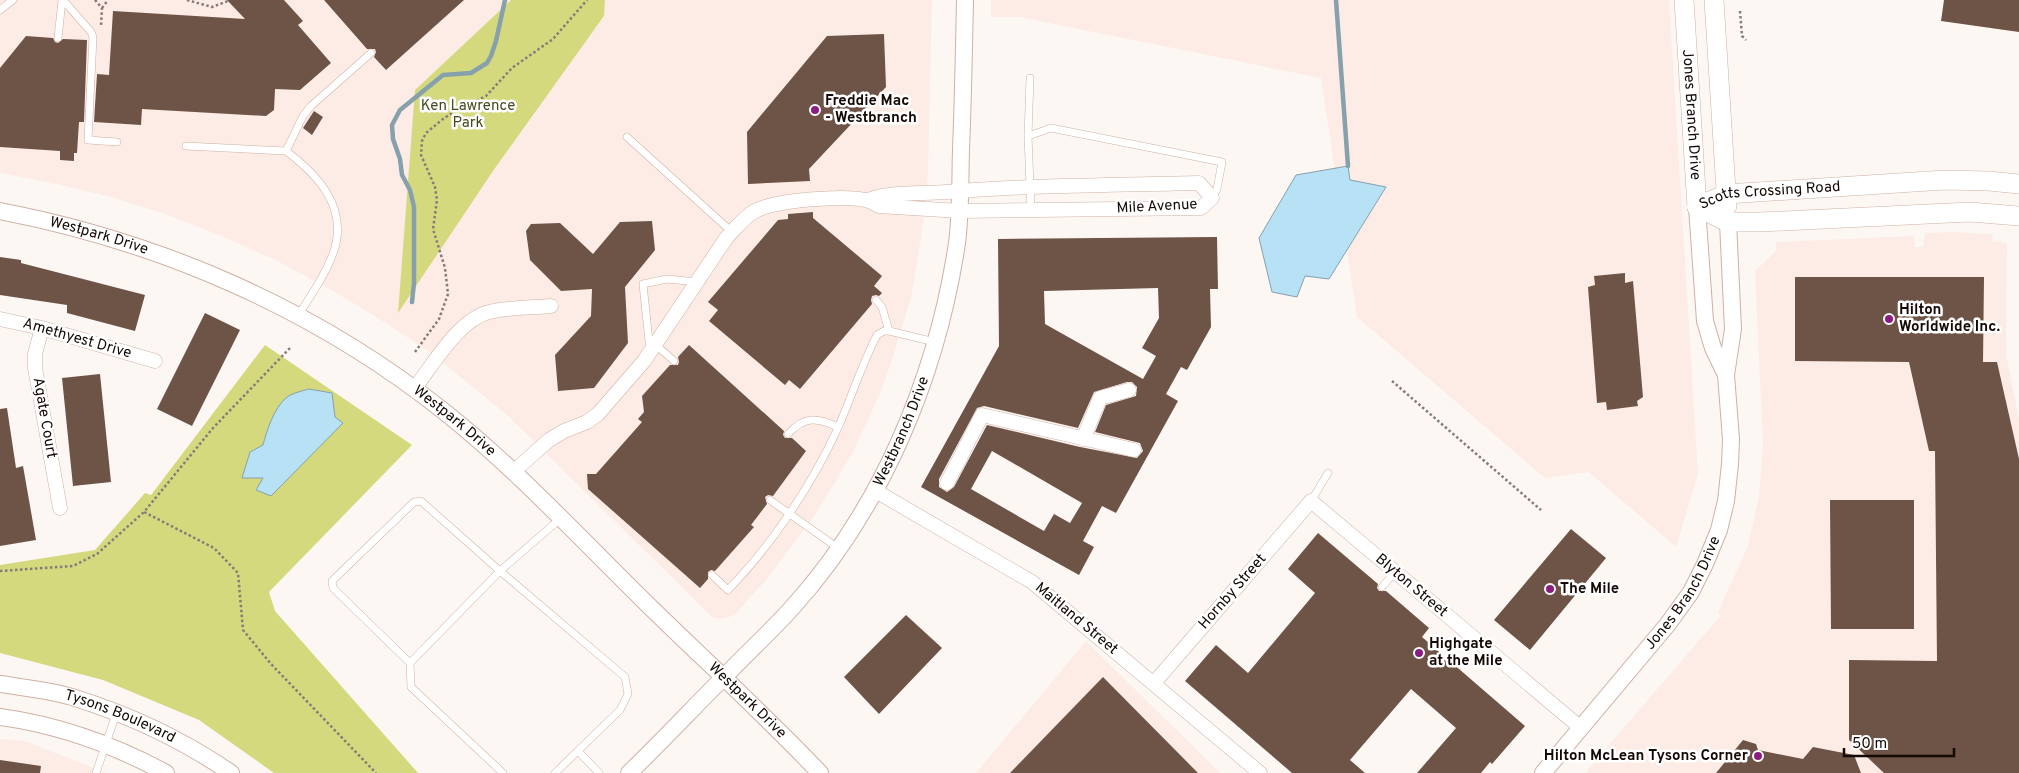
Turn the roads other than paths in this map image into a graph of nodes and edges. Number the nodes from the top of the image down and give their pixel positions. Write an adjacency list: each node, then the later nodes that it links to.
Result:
1 (13, 0): 6 (lane)
2 (62, 0): 7 (lane); 12 (lane)
3 (965, 0): 17 (street, Westbranch Drive)
4 (1684, 0): 21 (main road, Jones Branch Drive)
5 (1714, 0): 18 (main road, Jones Branch Drive)
6 (0, 10)
7 (58, 38)
8 (371, 53): 14 (lane)
9 (1030, 78): 10 (lane)
10 (1028, 136): 16 (lane); 19 (lane)
11 (627, 137): 27 (lane)
12 (117, 142)
13 (186, 146): 14 (lane)
14 (286, 151): 31 (lane)
15 (2019, 184): 18 (main road, Scotts Crossing Road)
16 (1030, 187): 17 (street, Mile Avenue); 19 (street, Mile Avenue); 22 (lane)
17 (960, 191): 20 (street, Mile Avenue); 24 (street, Westbranch Drive)
18 (1726, 194): 21 (main road, Scotts Crossing Road); 26 (main road, Jones Branch Drive)
19 (1212, 198): 22 (street, Mile Avenue)
20 (868, 200): 24 (street, Mile Avenue); 27 (street)
21 (1697, 207): 26 (main road, Scotts Crossing Road); 39 (street, Jones Branch Drive)
22 (1031, 210): 24 (street, Mile Avenue)
23 (0, 211): 31 (street, Westpark Drive)
24 (960, 211): 35 (street, Westbranch Drive)
25 (2019, 216): 26 (main road, Scotts Crossing Road)
26 (1728, 222): 39 (street, Jones Branch Drive)
27 (732, 232): 28 (street)
28 (698, 282): 36 (street); 36 (lane)
29 (876, 300): 34 (lane)
30 (551, 306): 40 (street)
31 (298, 316): 40 (street, Westpark Drive)
32 (0, 319): 33 (street, Amethyest Drive)
33 (42, 328): 37 (street, Amethyest Drive); 52 (street, Agate Court)
34 (889, 331): 35 (lane); 42 (lane)
35 (936, 342): 49 (street, Westbranch Drive)
36 (653, 349): 38 (lane); 46 (street)
37 (154, 361)
38 (674, 361)
39 (1726, 375): 66 (street, Jones Branch Drive)
40 (414, 389): 46 (street, Westpark Drive)
41 (1129, 390): 44 (street)
42 (838, 427): 43 (lane); 53 (lane)
43 (788, 434)
44 (1083, 439): 45 (street); 48 (street)
45 (1134, 450)
46 (513, 472): 54 (street, Westpark Drive)
47 (1328, 472): 51 (lane)
48 (947, 482)
49 (874, 490): 55 (street, Westbranch Drive); 62 (street, Maitland Street)
50 (770, 500): 53 (lane)
51 (1311, 501): 57 (street, Blyton Street); 62 (street, Hornby Street)
52 (60, 508)
53 (790, 513): 55 (lane); 58 (lane)
54 (560, 519): 56 (lane); 61 (street, Westpark Drive)
55 (838, 548): 61 (street, Westbranch Drive)
56 (500, 571): 60 (lane); 60 (lane); 67 (lane)
57 (1395, 572): 59 (lane); 66 (street, Blyton Street)
58 (712, 575)
59 (1382, 588)
60 (410, 663): 73 (lane)
61 (722, 678): 76 (street, Westbranch Drive); 77 (street, Westpark Drive)
62 (1154, 683): 78 (street, Maitland Street)
63 (0, 684): 64 (street, Tysons Boulevard)
64 (116, 714): 68 (lane); 72 (street, Tysons Boulevard)
65 (0, 718): 68 (street, Tysons Boulevard)
66 (1581, 728): 79 (street, Jones Branch Drive)
67 (578, 751): 74 (lane); 75 (lane)
68 (104, 752): 69 (lane); 70 (lane); 71 (street, Tysons Boulevard)
69 (96, 773)
70 (102, 773)
71 (166, 773)
72 (231, 773)
73 (503, 773)
74 (555, 773)
75 (599, 773)
76 (630, 773)
77 (820, 773)
78 (1260, 773)
79 (1543, 773)

